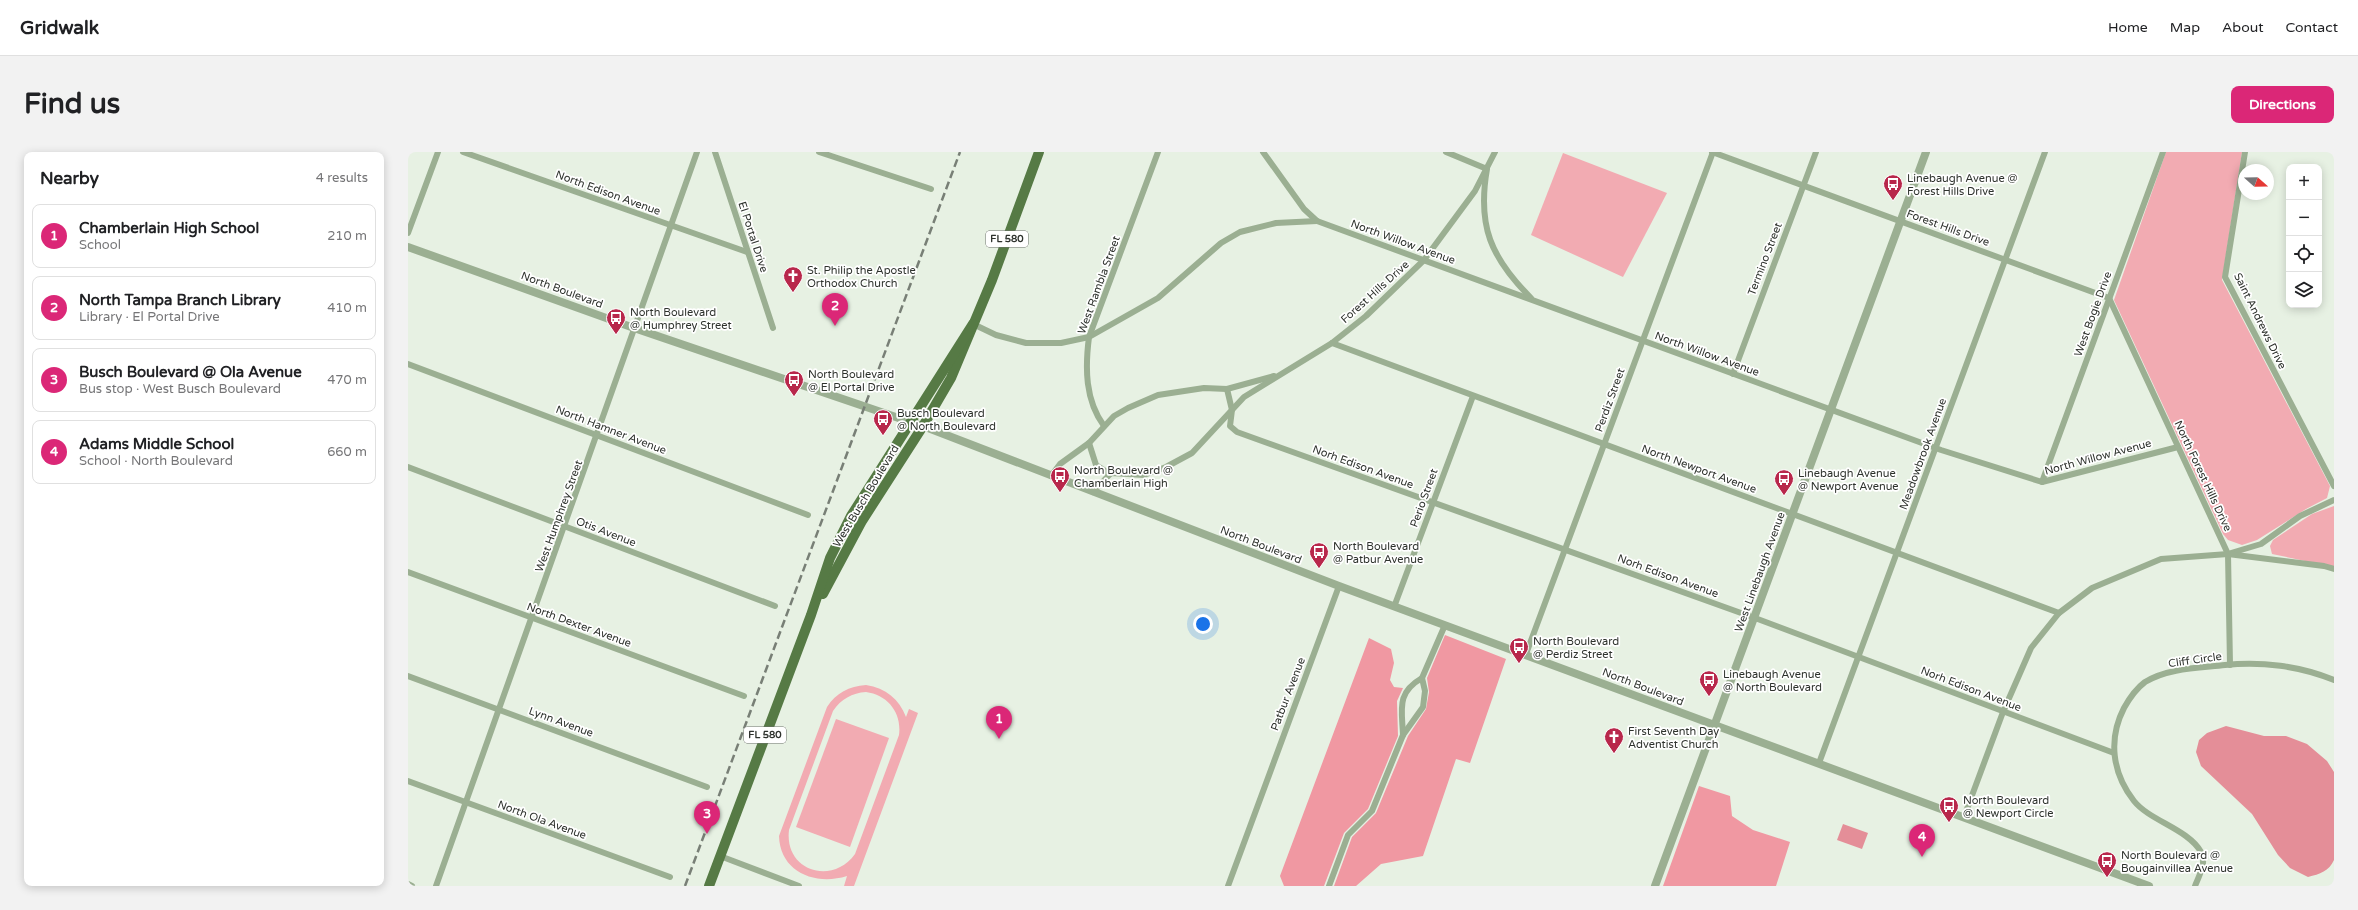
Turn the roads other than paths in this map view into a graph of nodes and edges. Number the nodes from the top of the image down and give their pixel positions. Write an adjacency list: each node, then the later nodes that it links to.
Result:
1 (438, 152): 23 (street)
2 (463, 152): 22 (street, North Edison Avenue)
3 (698, 152): 22 (street, West Humphrey Street)
4 (715, 152): 25 (street, El Portal Drive)
5 (819, 152): 19 (street)
6 (1039, 152): 30 (main road, West Busch Boulevard / FL 580)
7 (1158, 152): 33 (street, West Rambla Street)
8 (1262, 152): 20 (street, North Willow Avenue)
9 (1446, 152): 17 (street)
10 (1495, 152): 17 (street, Forest Hills Drive)
11 (1712, 152): 18 (street, Forest Hills Drive); 34 (street, Perdiz Street)
12 (1816, 152): 18 (street, Termino Street)
13 (1926, 152): 21 (street, West Linebaugh Avenue)
14 (2045, 152): 26 (street, Meadowbrook Avenue)
15 (2163, 152): 28 (street, West Bogie Drive)
16 (2245, 152): 55 (street, Saint Andrews Drive)
17 (1487, 169): 27 (street, Forest Hills Drive); 29 (street)
18 (1804, 185): 21 (street, Forest Hills Drive); 38 (street, Termino Street)
19 (931, 189)
20 (1317, 221): 27 (street, North Willow Avenue); 33 (street)
21 (1900, 221): 26 (street, Forest Hills Drive); 42 (street, West Linebaugh Avenue)
22 (670, 225): 25 (street, North Edison Avenue); 31 (street, West Humphrey Street)
23 (408, 233)
24 (408, 247): 31 (street, North Boulevard)
25 (747, 252): 32 (street, El Portal Drive)
26 (2006, 259): 28 (street, Forest Hills Drive); 50 (street, Meadowbrook Avenue)
27 (1424, 260): 29 (street, North Willow Avenue); 35 (street, Forest Hills Drive)
28 (2109, 298): 49 (street, North Forest Hills Drive); 54 (street, West Bogie Drive)
29 (1534, 301): 34 (street, North Willow Avenue)
30 (973, 324): 33 (street); 43 (main road, West Busch Boulevard / FL 580); 44 (main road, West Busch Boulevard / FL 580)
31 (634, 328): 43 (street, North Boulevard); 46 (street, West Humphrey Street)
32 (773, 328)
33 (1089, 337): 45 (street, West Rambla Street)
34 (1642, 341): 38 (street, North Willow Avenue); 48 (street, Perdiz Street)
35 (1332, 343): 37 (street, Forest Hills Drive); 40 (street, North Newport Avenue)
36 (408, 364): 46 (street, North Hamner Avenue)
37 (1281, 374): 39 (street); 41 (street, Forest Hills Drive)
38 (1733, 374): 42 (street, North Willow Avenue)
39 (1227, 389): 41 (street); 45 (street)
40 (1472, 396): 48 (street, North Newport Avenue); 58 (street, Perio Street)
41 (1232, 410): 52 (street, Forest Hills Drive); 58 (street, Norh Edison Avenue)
42 (1830, 411): 50 (street, North Willow Avenue); 59 (street, West Linebaugh Avenue)
43 (910, 422): 44 (street, North Boulevard); 71 (main road, West Busch Boulevard / FL 580)
44 (924, 426): 53 (street, North Boulevard); 71 (main road, West Busch Boulevard / FL 580)
45 (1104, 426): 47 (street)
46 (598, 436): 60 (street, North Hamner Avenue); 61 (street, West Humphrey Street)
47 (1089, 443): 52 (street); 53 (street)
48 (1604, 445): 59 (street, North Newport Avenue); 62 (street, Perdiz Street)
49 (2178, 447): 54 (street, North Willow Avenue); 64 (street, North Forest Hills Drive)
50 (1935, 448): 54 (street, North Willow Avenue); 63 (street, Meadowbrook Avenue)
51 (408, 468): 61 (street, Otis Avenue)
52 (1110, 474): 56 (street)
53 (1050, 476): 56 (street, North Boulevard)
54 (2042, 482)
55 (2334, 486)
56 (1093, 492): 67 (street, North Boulevard)
57 (2334, 500): 64 (street)
58 (1433, 503): 62 (street, Norh Edison Avenue); 69 (street, Perio Street)
59 (1792, 514): 63 (street, North Newport Avenue); 72 (street, West Linebaugh Avenue)
60 (808, 515)
61 (565, 527): 68 (street, Otis Avenue); 73 (street, West Humphrey Street)
62 (1566, 550): 72 (street, Norh Edison Avenue); 75 (street, Perdiz Street)
63 (1897, 553): 70 (street, North Newport Avenue); 76 (street, Meadowbrook Avenue)
64 (2228, 554): 65 (street); 70 (street); 77 (street)
65 (2334, 569)
66 (408, 572): 73 (street, North Dexter Avenue)
67 (1339, 586): 69 (street, North Boulevard); 99 (street, Patbur Avenue)
68 (775, 606)
69 (1394, 606): 74 (street, North Boulevard)
70 (2059, 613): 83 (street)
71 (811, 615): 92 (main road, West Busch Boulevard / FL 580)
72 (1754, 618): 76 (street, Norh Edison Avenue); 84 (street, West Linebaugh Avenue)
73 (533, 619): 81 (street, North Dexter Avenue); 82 (street, West Humphrey Street)
74 (1445, 625): 75 (street, North Boulevard); 79 (street)
75 (1526, 654): 84 (street, North Boulevard)
76 (1858, 657): 83 (street, Norh Edison Avenue); 87 (street, Meadowbrook Avenue)
77 (2230, 665): 80 (street, Cliff Circle); 86 (street, Cliff Circle)
78 (408, 676): 82 (street, Lynn Avenue)
79 (1422, 678): 85 (street); 85 (street)
80 (2334, 680)
81 (744, 696)
82 (500, 710): 89 (street, Lynn Avenue); 90 (street, West Humphrey Street)
83 (2003, 712): 86 (street, Norh Edison Avenue); 91 (street)
84 (1715, 725): 87 (street, North Boulevard); 101 (street, West Linebaugh Avenue)
85 (1403, 735): 100 (street)
86 (2114, 753): 103 (street, Cliff Circle)
87 (1819, 764): 91 (street, North Boulevard)
88 (408, 781): 90 (street, North Ola Avenue)
89 (707, 787)
90 (467, 803): 93 (street, North Ola Avenue); 96 (street, West Humphrey Street)
91 (1964, 817): 102 (street, North Boulevard)
92 (720, 856): 97 (main road, West Busch Boulevard / FL 580); 98 (street)
93 (670, 877)
94 (408, 884): 95 (street)
95 (412, 886)
96 (436, 886)
97 (709, 886)
98 (799, 886)
99 (1228, 886)
100 (1329, 886)
101 (1655, 886)
102 (2148, 886)
103 (2195, 886)

